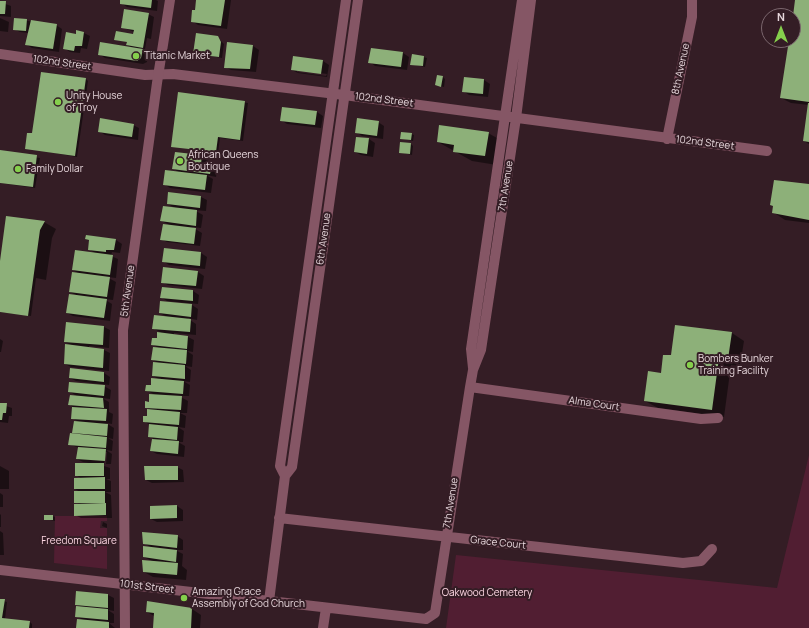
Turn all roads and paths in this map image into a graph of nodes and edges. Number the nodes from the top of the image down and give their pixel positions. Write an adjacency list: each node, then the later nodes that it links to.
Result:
1 (170, 0): 8 (street, 5th Avenue)
2 (346, 0): 9 (street, 6th Avenue)
3 (358, 0): 10 (street, 6th Avenue)
4 (522, 0): 11 (street, 7th Avenue)
5 (531, 0): 12 (street, 7th Avenue)
6 (692, 0): 13 (street, 8th Avenue)
7 (0, 54): 8 (street, 102nd Street)
8 (158, 75): 9 (street, 102nd Street); 23 (street, 5th Avenue)
9 (333, 94): 10 (street, 102nd Street); 18 (street, 6th Avenue)
10 (344, 95): 11 (street, 102nd Street); 18 (street, 6th Avenue)
11 (505, 116): 12 (street, 102nd Street); 15 (street, 7th Avenue)
12 (516, 118): 13 (street, 102nd Street); 15 (street, 7th Avenue)
13 (667, 139): 14 (street, 102nd Street)
14 (767, 151)
15 (473, 370): 16 (street, 7th Avenue)
16 (470, 387): 17 (street, Alma Court); 20 (street, 7th Avenue)
17 (718, 418)
18 (285, 476): 19 (street, 6th Avenue)
19 (279, 518): 20 (street, Grace Court); 24 (street, 6th Avenue)
20 (446, 537): 21 (street, Grace Court); 26 (street, 7th Avenue)
21 (712, 549)
22 (0, 570): 23 (street, 101st Street)
23 (124, 585): 24 (street, 101st Street); 27 (street)
24 (269, 601): 25 (street, 101st Street)
25 (326, 608): 26 (street, 101st Street); 28 (street)
26 (435, 613)
27 (125, 628)
28 (324, 628)

